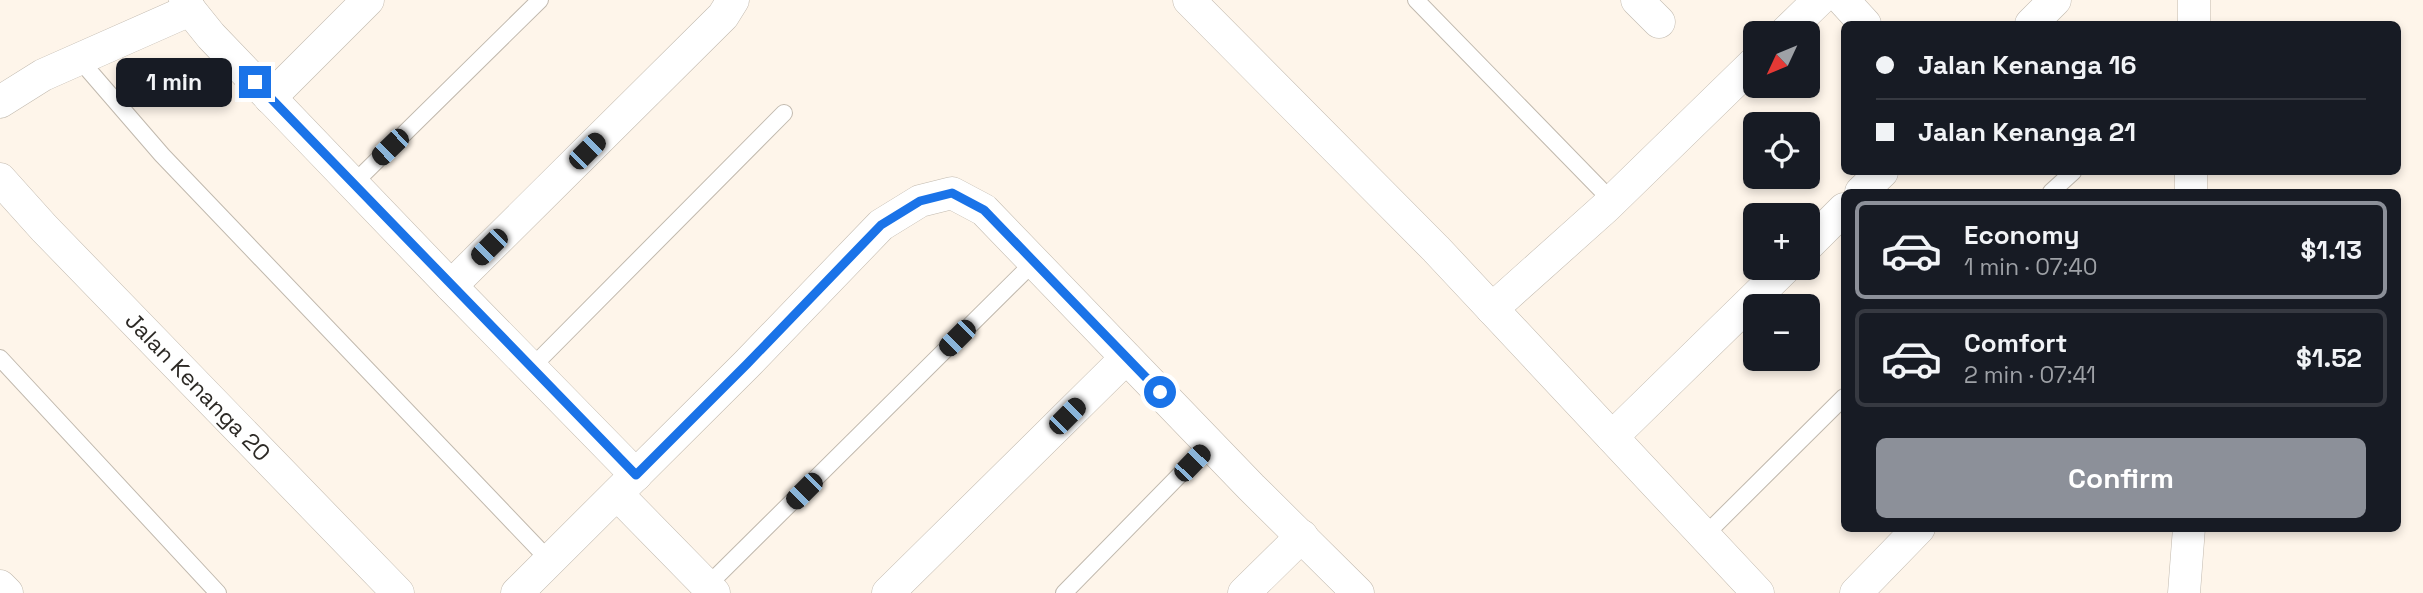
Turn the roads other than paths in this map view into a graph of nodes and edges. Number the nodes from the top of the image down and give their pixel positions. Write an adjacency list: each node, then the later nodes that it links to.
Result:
1 (368, 0): 19 (street)
2 (540, 0): 25 (lane)
3 (733, 0): 33 (street)
4 (1189, 0): 34 (street)
5 (1416, 0): 28 (lane)
6 (1637, 0): 16 (street)
7 (1819, 0): 12 (street)
8 (1843, 0): 13 (street)
9 (2056, 0): 14 (street)
10 (2194, 0): 15 (street)
11 (187, 5): 17 (street); 19 (street)
12 (1797, 21)
13 (1862, 21)
14 (2034, 21)
15 (2194, 21)
16 (1659, 22)
17 (79, 59): 20 (street); 46 (lane)
18 (1743, 74): 28 (street)
19 (270, 98): 25 (street)
20 (0, 102)
21 (784, 113): 37 (lane)
22 (1879, 175): 26 (street)
23 (2070, 175): 27 (lane)
24 (0, 179): 51 (street, Jalan Kenanga 20)
25 (353, 184): 33 (street)
26 (1864, 189)
27 (2055, 189)
28 (1612, 201): 34 (street)
29 (1841, 212): 30 (street)
30 (1820, 233)
31 (1034, 262): 36 (street); 41 (street); 48 (lane)
32 (1773, 280): 39 (street)
33 (450, 286): 37 (street)
34 (1492, 309): 39 (street)
35 (0, 358): 50 (lane)
36 (1126, 358): 40 (street); 53 (street)
37 (531, 368): 41 (street)
38 (1841, 400): 45 (lane)
39 (1612, 437): 45 (street)
40 (1210, 444): 44 (street); 54 (lane)
41 (627, 484): 46 (street); 48 (street)
42 (1915, 532): 58 (street)
43 (2189, 532): 59 (street)
44 (1302, 536): 55 (street); 56 (street)
45 (1704, 536): 57 (street)
46 (550, 561): 52 (street)
47 (0, 586): 49 (street)
48 (708, 591)
49 (7, 593)
50 (218, 593)
51 (398, 593)
52 (517, 593)
53 (888, 593)
54 (1064, 593)
55 (1244, 593)
56 (1358, 593)
57 (1758, 593)
58 (1856, 593)
59 (2184, 593)

